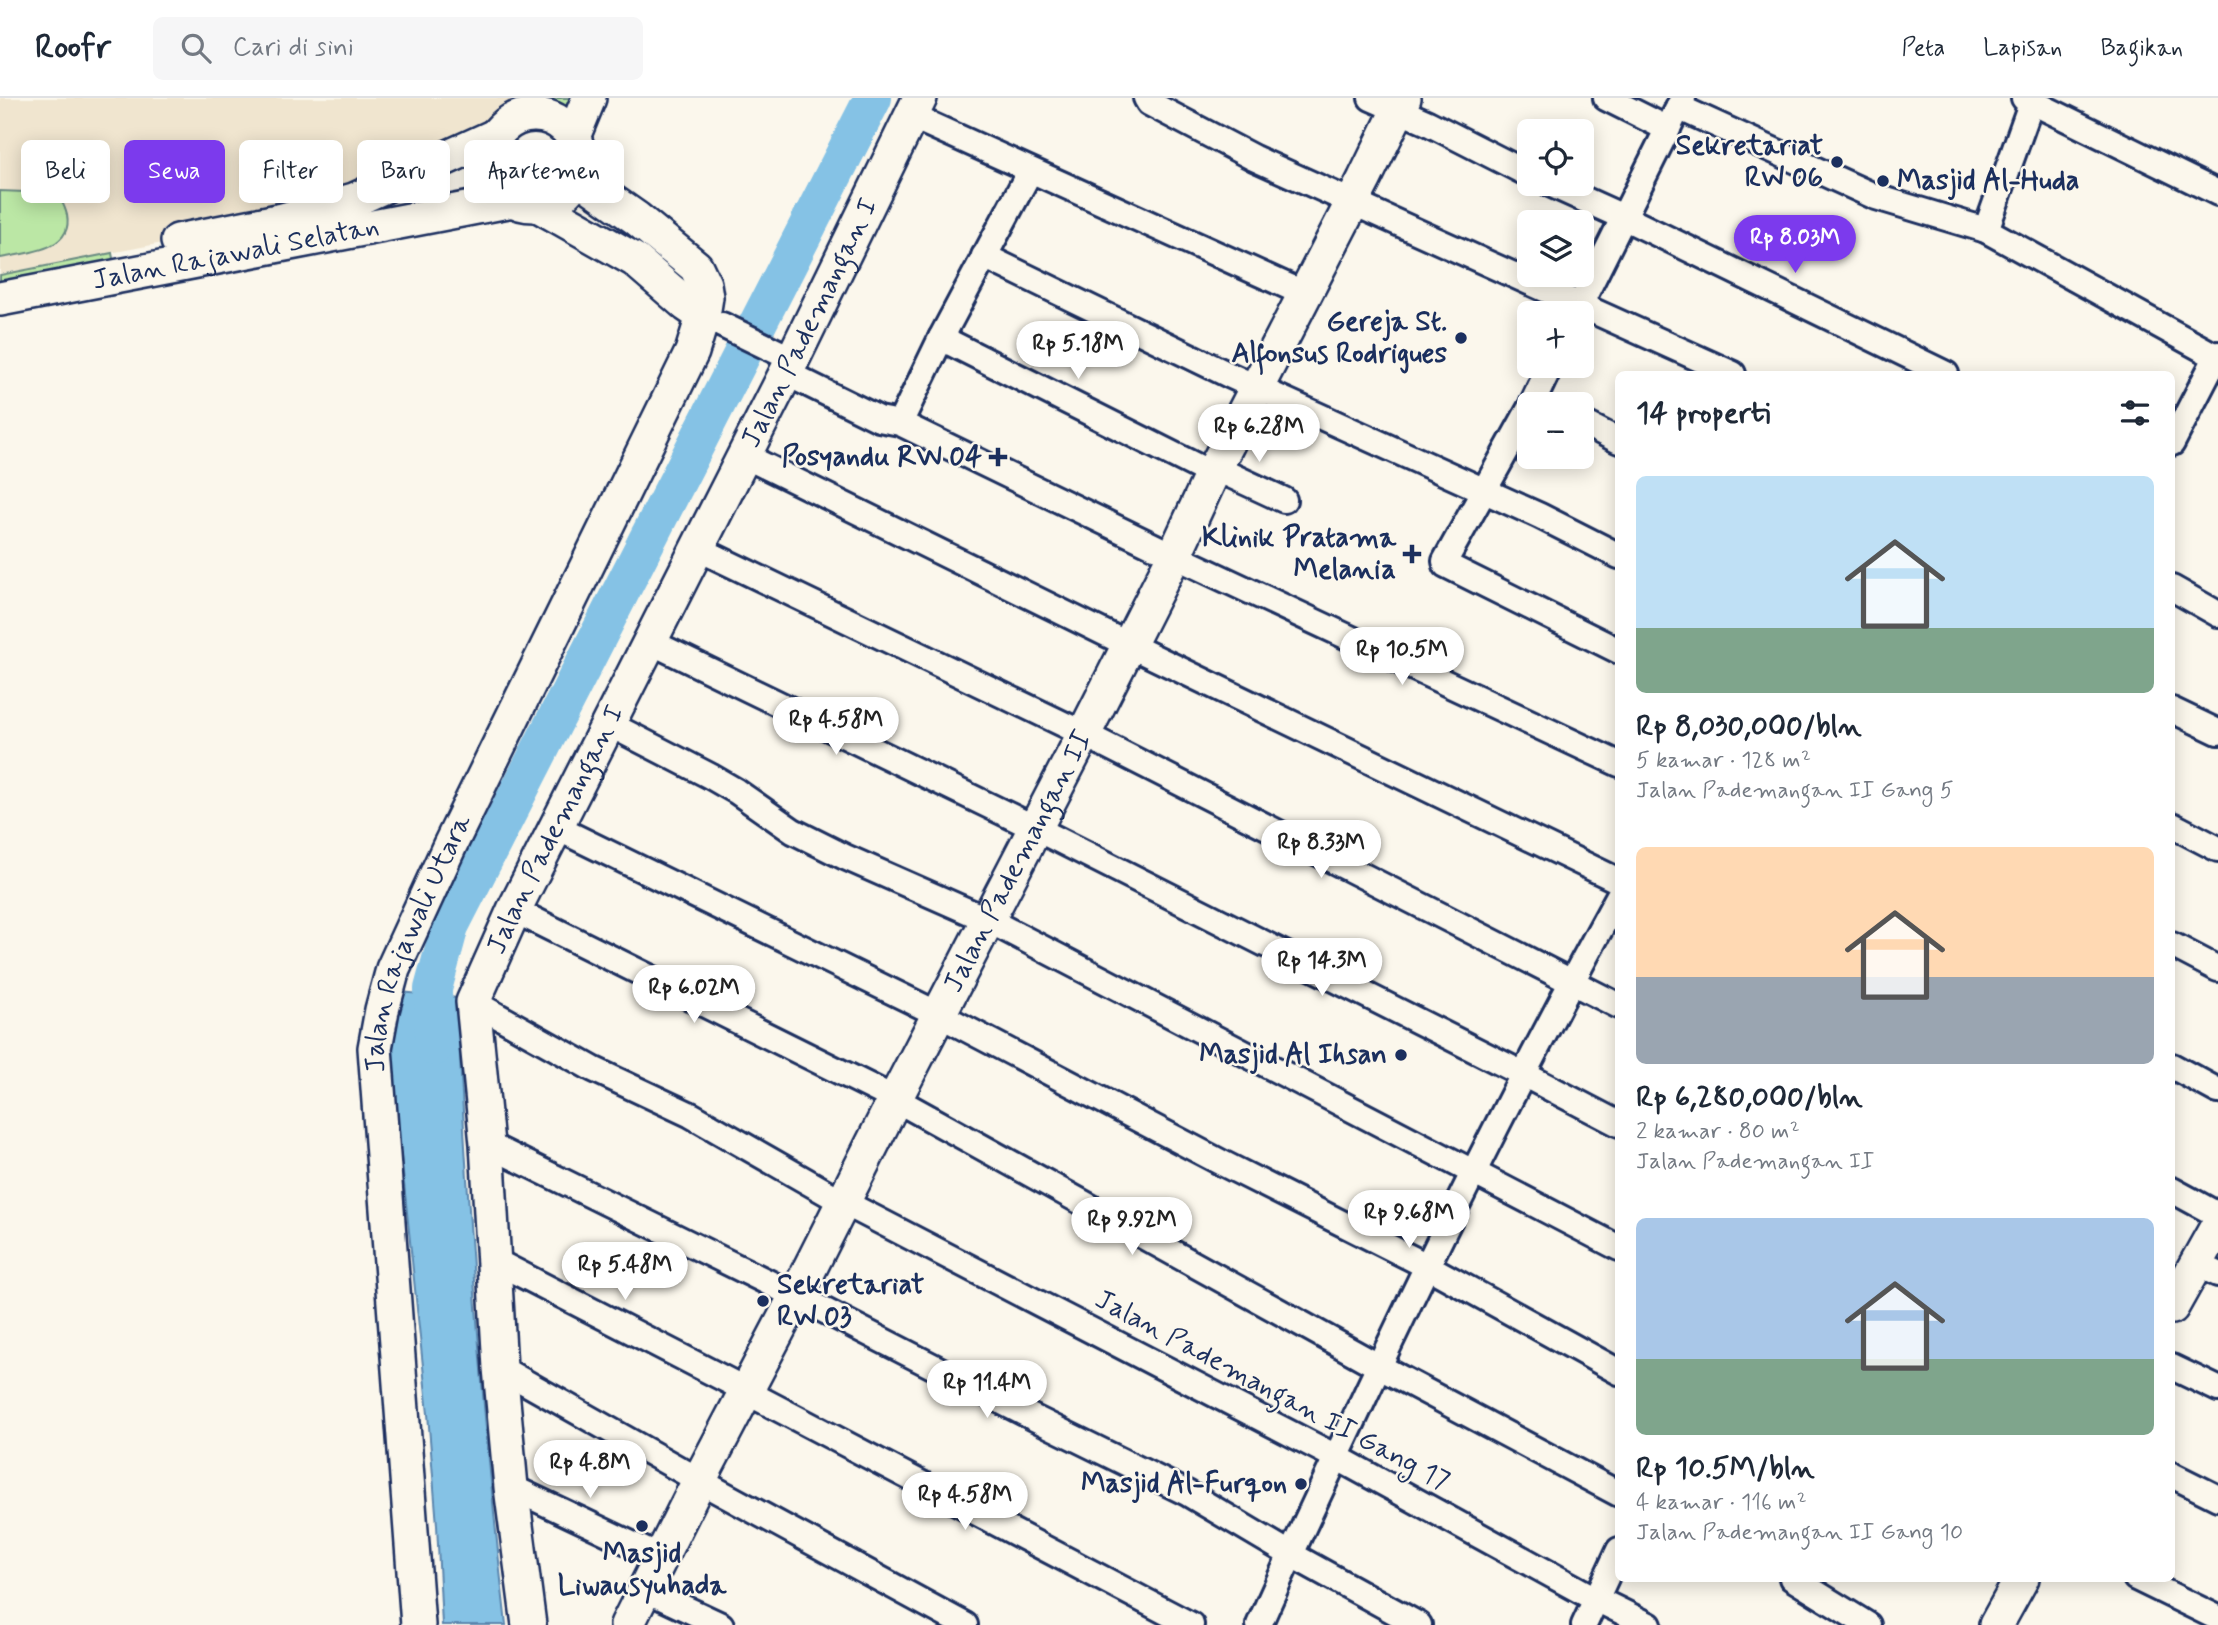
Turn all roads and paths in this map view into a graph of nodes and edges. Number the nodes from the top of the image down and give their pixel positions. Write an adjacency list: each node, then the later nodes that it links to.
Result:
1 (589, 98): 10 (street)
2 (1146, 98): 17 (street)
3 (1606, 98): 8 (street)
4 (2029, 99): 15 (street); 22 (street)
5 (1391, 102): 13 (street); 17 (street, Jalan Pademangan II)
6 (536, 106): 9 (street); 10 (street)
7 (916, 107): 14 (street); 36 (street, Jalan Pademangan I)
8 (1677, 111): 21 (street); 22 (street)
9 (497, 135): 11 (street); 24 (street, Jalan Rajawali Selatan)
10 (573, 137): 12 (street)
11 (494, 140)
12 (574, 140)
13 (1517, 168)
14 (1030, 171): 23 (street); 28 (street)
15 (2218, 193)
16 (1577, 196): 21 (street)
17 (1352, 202): 28 (street, Jalan Pademangan II); 30 (street)
18 (518, 203): 24 (street, Jalan Rajawali Selatan)
19 (527, 203): 27 (street)
20 (615, 203): 25 (street)
21 (1623, 217): 31 (street); 37 (street)
22 (1986, 230): 35 (street)
23 (984, 256): 34 (street); 40 (street)
24 (114, 264): 26 (street, Jalan Rajawali Selatan); 29 (street, Jalan Rajawali Selatan)
25 (695, 267): 27 (street); 33 (street, Jalan Rajawali Utara)
26 (0, 275)
27 (672, 292): 33 (street)
28 (1305, 294): 40 (street, Jalan Pademangan II)
29 (0, 299)
30 (1561, 301)
31 (1582, 301)
32 (1594, 316): 38 (street)
33 (718, 323): 36 (street); 115 (street, Jalan Rajawali Utara)
34 (942, 338): 41 (street); 47 (street)
35 (2217, 355): 44 (street)
36 (783, 360): 41 (street); 46 (street, Jalan Pademangan I)
37 (1905, 365): 39 (street)
38 (1726, 371)
39 (1932, 371)
40 (1257, 387): 47 (street, Jalan Pademangan II); 48 (street)
41 (901, 423): 52 (street)
42 (1594, 428): 45 (street)
43 (1517, 437): 48 (street)
44 (2175, 437)
45 (1615, 439)
46 (743, 455): 50 (street, Jalan Pademangan I); 56 (street)
47 (1213, 471): 49 (street); 52 (street, Jalan Pademangan II)
48 (1485, 492): 51 (street); 57 (street)
49 (1284, 500)
50 (696, 548): 55 (street, Jalan Pademangan I); 61 (street)
51 (1615, 554)
52 (1174, 556): 56 (street, Jalan Pademangan II); 62 (street)
53 (2175, 589): 54 (street)
54 (2215, 605)
55 (651, 642): 59 (street, Jalan Pademangan I); 65 (street)
56 (1129, 645): 61 (street, Jalan Pademangan II); 67 (street)
57 (1615, 649)
58 (2175, 711): 60 (street)
59 (609, 724): 64 (street, Jalan Pademangan I); 70 (street)
60 (2218, 732)
61 (1084, 734): 65 (street, Jalan Pademangan II); 73 (street)
62 (1615, 762)
63 (2175, 826): 66 (street)
64 (555, 827): 69 (street, Jalan Pademangan I); 76 (street)
65 (1035, 828): 70 (street, Jalan Pademangan II); 78 (street)
66 (2218, 848)
67 (1615, 879)
68 (1615, 903): 73 (street)
69 (514, 910): 74 (street, Jalan Pademangan I); 80 (street)
70 (988, 920): 76 (street, Jalan Pademangan II); 83 (street)
71 (2175, 947): 72 (street)
72 (2218, 969)
73 (1573, 982): 75 (street); 78 (street)
74 (473, 1002): 82 (street, Jalan Pademangan I); 85 (street, Jalan Pademangan II Gang 17)
75 (1615, 1004)
76 (938, 1014): 80 (street, Jalan Pademangan II); 90 (street)
77 (2175, 1068): 79 (street)
78 (1523, 1073): 81 (street); 83 (street)
79 (2218, 1091)
80 (901, 1103): 85 (street, Jalan Pademangan II); 94 (street)
81 (1615, 1122)
82 (487, 1144): 89 (street, Jalan Pademangan I); 92 (street)
83 (1473, 1173): 88 (street); 90 (street)
84 (2175, 1192): 86 (street)
85 (843, 1202): 92 (street, Jalan Pademangan II); 100 (street, Jalan Pademangan II Gang 17)
86 (2218, 1215)
87 (2218, 1225): 91 (street)
88 (1615, 1246)
89 (495, 1261): 95 (street, Jalan Pademangan I); 99 (street)
90 (1427, 1266): 94 (street); 97 (street)
91 (2207, 1269): 93 (street)
92 (796, 1296): 99 (street, Jalan Pademangan II); 106 (street)
93 (2175, 1304)
94 (1378, 1366): 100 (street); 104 (street)
95 (500, 1368): 102 (street); 103 (street, Jalan Pademangan I)
96 (2175, 1368): 98 (street)
97 (1615, 1370)
98 (2218, 1389)
99 (746, 1390): 102 (street, Jalan Pademangan II); 120 (street)
100 (1336, 1457): 106 (street); 113 (street, Jalan Pademangan II Gang 17)
101 (2175, 1476): 105 (street)
102 (699, 1479): 107 (street, Jalan Pademangan II); 119 (street)
103 (511, 1488): 107 (street); 116 (street, Jalan Pademangan I)
104 (1615, 1492)
105 (2218, 1498)
106 (1290, 1555): 121 (street); 122 (street)
107 (661, 1558): 112 (street, Jalan Pademangan II)
108 (1615, 1559): 113 (street)
109 (1799, 1582): 125 (street)
110 (2020, 1582): 126 (street)
111 (2144, 1582): 114 (street)
112 (644, 1589): 117 (street, Jalan Pademangan II); 118 (street)
113 (1597, 1599): 123 (street); 124 (street, Jalan Pademangan II Gang 17)
114 (2218, 1618)
115 (418, 1625)
116 (529, 1625)
117 (627, 1625)
118 (721, 1625)
119 (965, 1625)
120 (1191, 1625)
121 (1259, 1625)
122 (1419, 1625)
123 (1584, 1625)
124 (1649, 1625)
125 (1868, 1625)
126 (1996, 1625)

